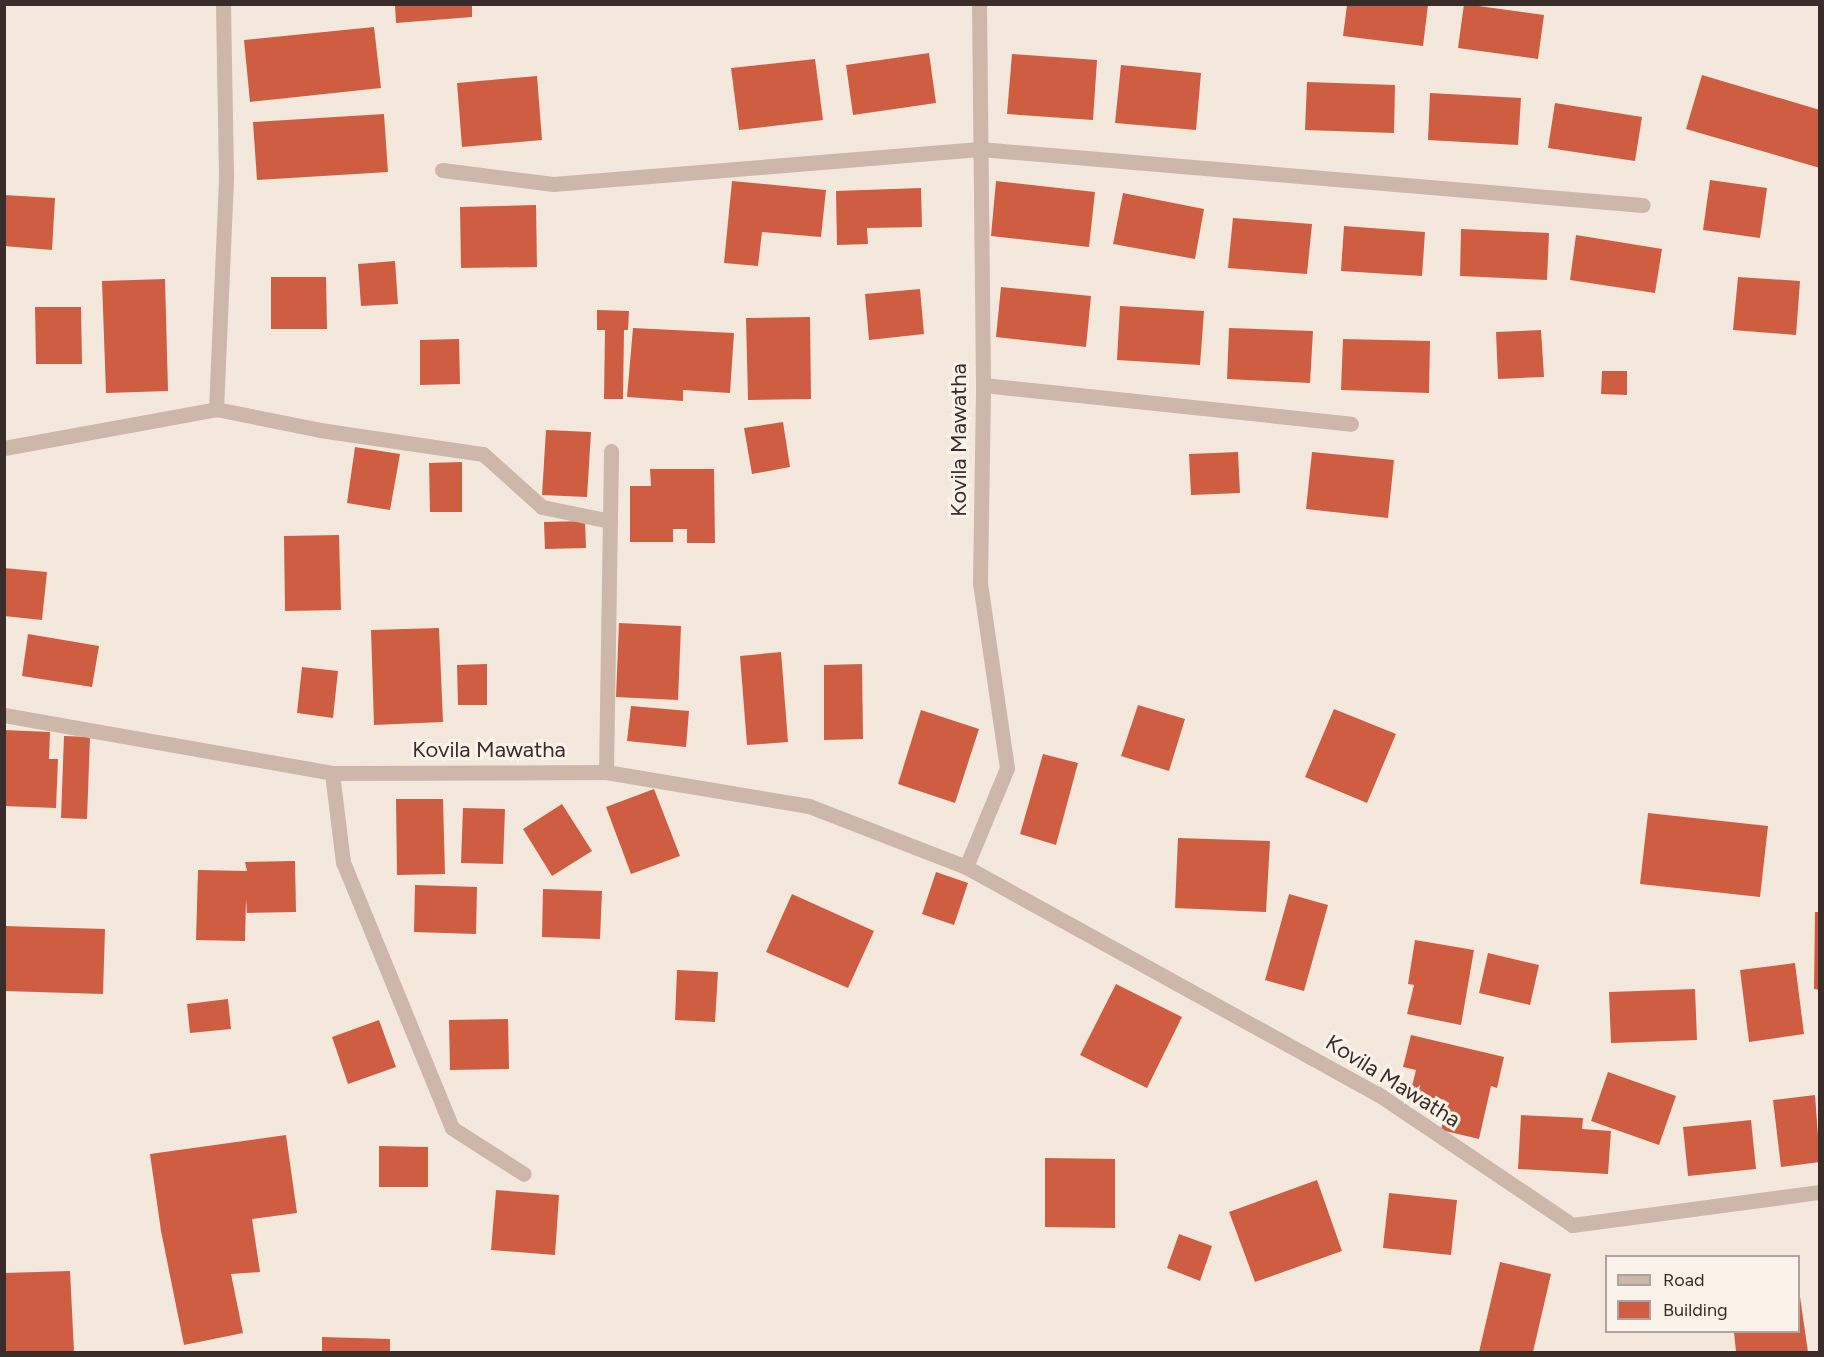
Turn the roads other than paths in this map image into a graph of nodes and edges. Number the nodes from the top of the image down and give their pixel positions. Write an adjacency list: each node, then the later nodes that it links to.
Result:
1 (223, 4): 7 (street)
2 (979, 4): 3 (street, Kovila Mawatha)
3 (980, 149): 4 (street); 5 (street); 6 (street, Kovila Mawatha)
4 (442, 171)
5 (1643, 205)
6 (983, 385): 8 (street); 15 (street, Kovila Mawatha)
7 (216, 409): 9 (street); 11 (street)
8 (1351, 424)
9 (4, 448)
10 (611, 451): 11 (street)
11 (610, 521): 13 (street)
12 (4, 715): 14 (street, Kovila Mawatha)
13 (606, 772): 14 (street, Kovila Mawatha); 15 (street, Kovila Mawatha)
14 (332, 773): 16 (street)
15 (966, 867): 17 (street, Kovila Mawatha)
16 (524, 1174)
17 (1820, 1192)

